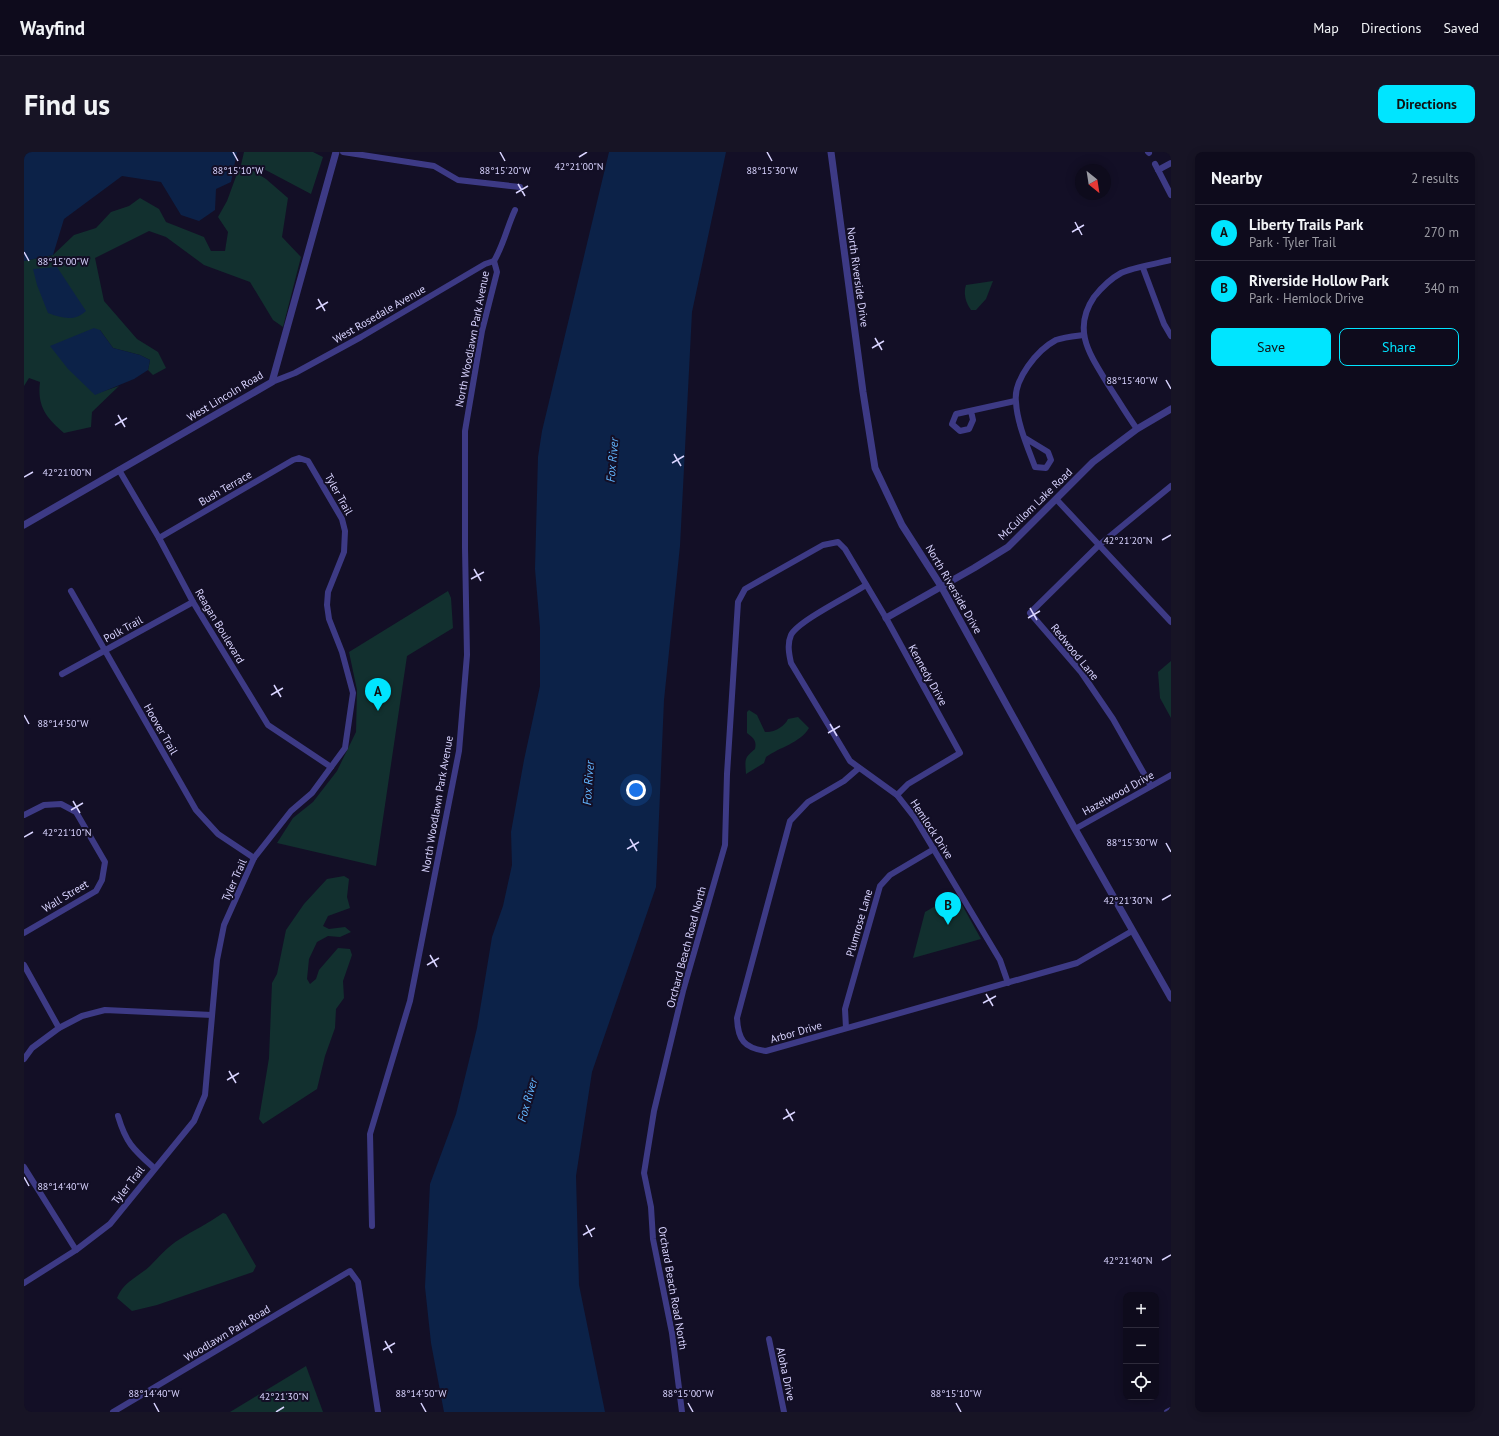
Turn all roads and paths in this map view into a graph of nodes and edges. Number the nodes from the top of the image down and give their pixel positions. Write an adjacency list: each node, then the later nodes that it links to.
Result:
1 (336, 152): 15 (street, West Lincoln Road)
2 (343, 152): 7 (street)
3 (830, 152): 30 (street, North Riverside Drive)
4 (1171, 162): 6 (street)
5 (1155, 164): 6 (street)
6 (1158, 170): 8 (street)
7 (520, 187)
8 (1171, 195)
9 (515, 210): 11 (street)
10 (1171, 260): 12 (street)
11 (494, 261): 15 (street, West Rosedale Avenue); 58 (street, North Woodlawn Park Avenue)
12 (1143, 268): 13 (street); 14 (street)
13 (1083, 334): 16 (street); 19 (street)
14 (1171, 336)
15 (272, 382): 22 (street, West Lincoln Road)
16 (1015, 401): 18 (street); 20 (street)
17 (1171, 409): 19 (street, McCullom Lake Road)
18 (971, 411)
19 (1137, 429): 24 (street, McCullom Lake Road)
20 (1025, 438): 20 (street)
21 (303, 459): 26 (street, Bush Terrace); 37 (street, Tyler Trail)
22 (120, 470): 25 (street, West Lincoln Road); 26 (street, Reagan Boulevard)
23 (1171, 486): 28 (street, Redwood Lane)
24 (1056, 500): 28 (street); 30 (street, McCullom Lake Road)
25 (24, 525)
26 (159, 538): 32 (street, Reagan Boulevard)
27 (838, 542): 29 (street, Kennedy Drive); 65 (street, Orchard Beach Road North)
28 (1098, 546): 34 (street); 40 (street, Redwood Lane)
29 (866, 585): 33 (street, Kennedy Drive); 38 (street, Hemlock Drive)
30 (941, 586): 33 (street, McCullom Lake Road); 43 (street, North Riverside Drive)
31 (71, 591): 35 (street, Hoover Trail)
32 (193, 602): 35 (street, Polk Trail); 37 (street, Reagan Boulevard)
33 (886, 618): 41 (street, Kennedy Drive)
34 (1171, 622)
35 (104, 651): 36 (street, Polk Trail); 45 (street, Hoover Trail)
36 (62, 674)
37 (331, 767): 45 (street, Tyler Trail)
38 (859, 768): 41 (street, Hemlock Drive); 53 (street, Arbor Drive)
39 (1171, 774): 40 (street, Hazelwood Drive)
40 (1152, 786): 43 (street, Hazelwood Drive)
41 (897, 795): 44 (street, Hemlock Drive)
42 (24, 815): 47 (street, Wall Street)
43 (1075, 829): 46 (street, North Riverside Drive)
44 (934, 849): 49 (street, Hemlock Drive); 53 (street, Plumrose Lane)
45 (254, 858): 51 (street, Tyler Trail)
46 (1132, 931): 49 (street, Arbor Drive); 50 (street, North Riverside Drive)
47 (24, 933)
48 (24, 965): 52 (street)
49 (1008, 983): 53 (street, Arbor Drive)
50 (1171, 998)
51 (212, 1015): 52 (street); 57 (street, Tyler Trail)
52 (60, 1028): 54 (street)
53 (846, 1028)
54 (24, 1059)
55 (118, 1116): 57 (street)
56 (24, 1167): 59 (street)
57 (154, 1168): 59 (street, Tyler Trail)
58 (372, 1226)
59 (76, 1250): 60 (street, Tyler Trail)
60 (24, 1283)
61 (769, 1339): 66 (street, Aloha Drive)
62 (1171, 1410): 67 (street)
63 (113, 1412): 64 (street, Woodlawn Park Road)
64 (378, 1412)
65 (682, 1412)
66 (784, 1412)
67 (1167, 1412)

